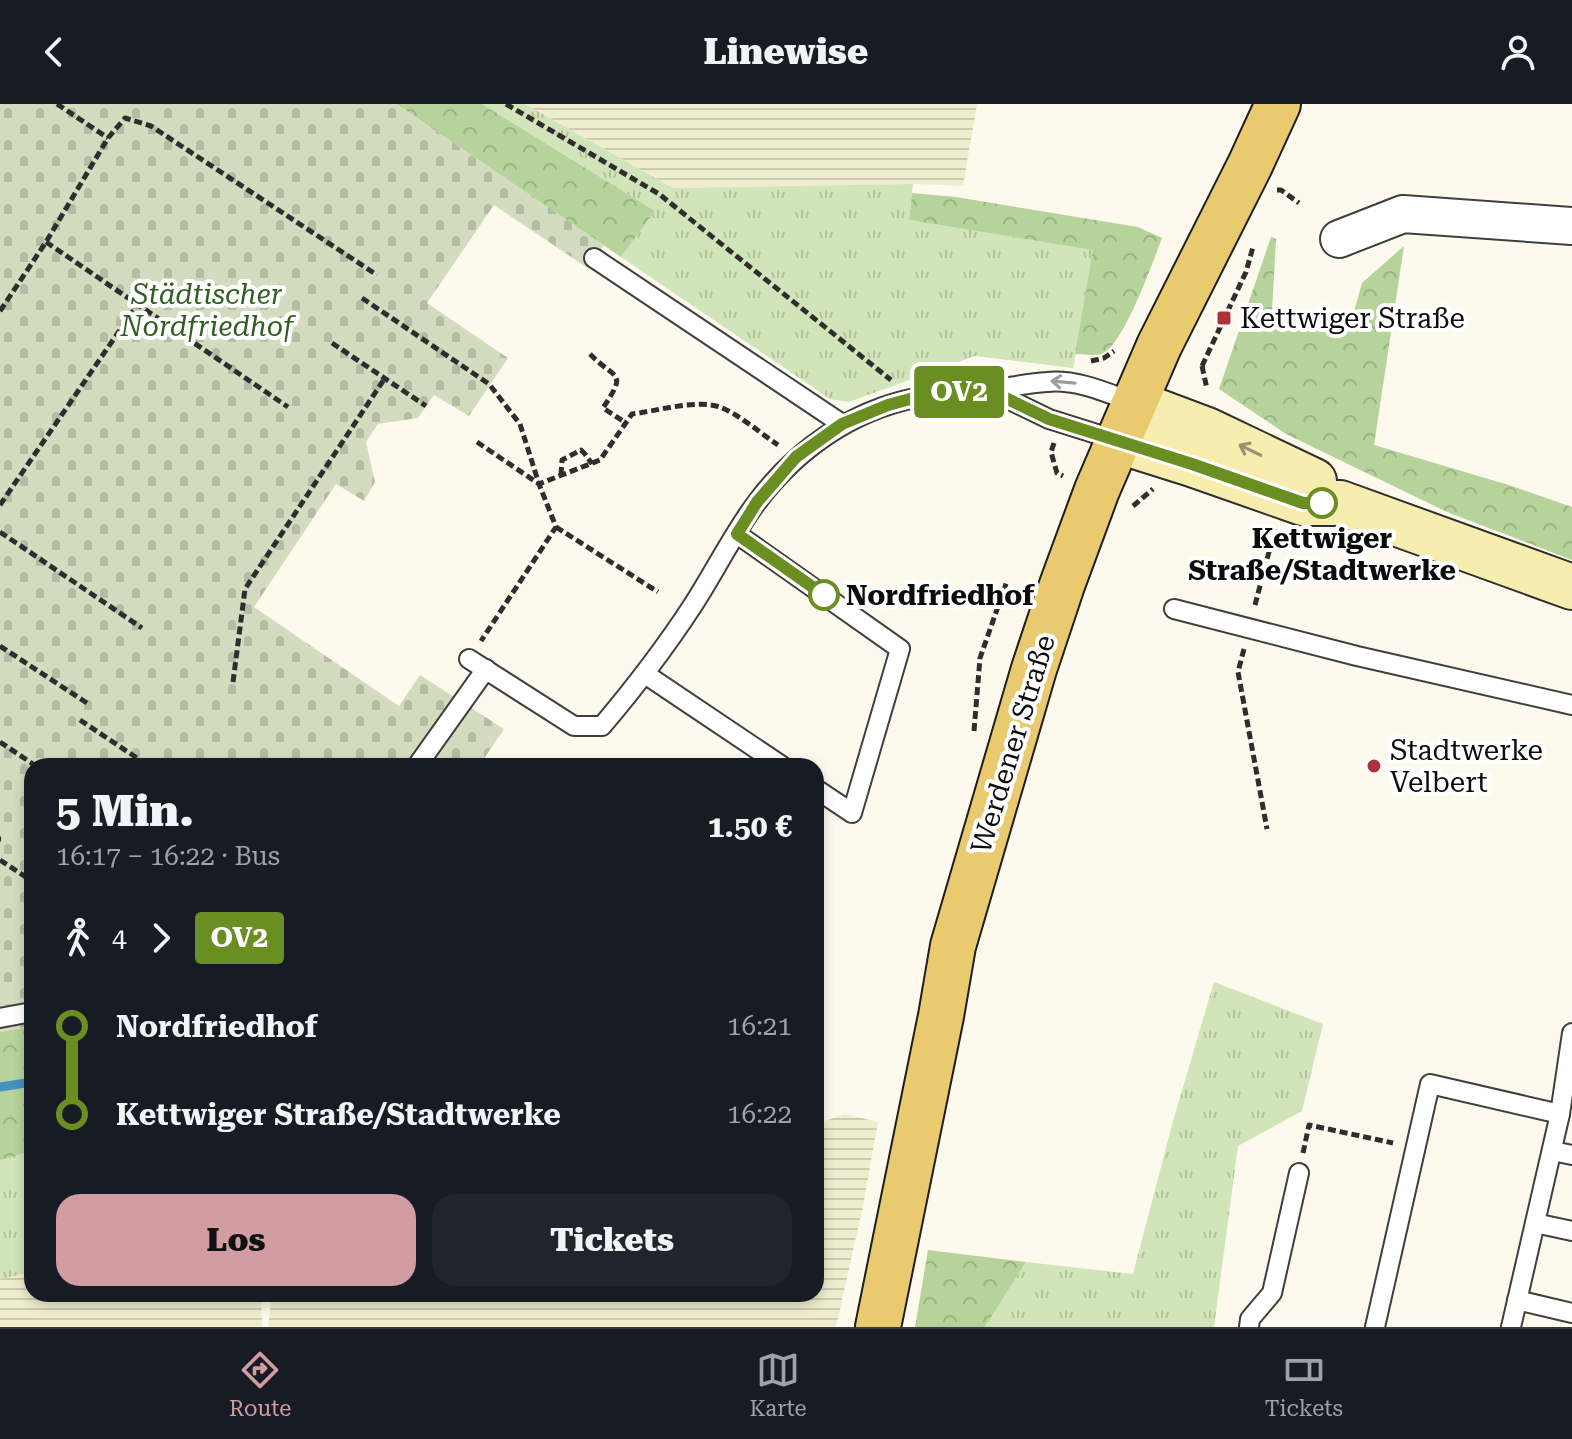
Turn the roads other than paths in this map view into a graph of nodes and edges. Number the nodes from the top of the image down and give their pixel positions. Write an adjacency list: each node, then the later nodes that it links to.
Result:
1 (1278, 104): 6 (main road, Werdener Straße)
2 (1572, 226): 3 (street)
3 (1339, 239)
4 (594, 258): 7 (lane)
5 (989, 390): 6 (lane); 6 (lane, one-way to 5); 7 (lane)
6 (1127, 422): 9 (main road); 29 (main road, Werdener Straße)
7 (842, 424): 8 (lane)
8 (737, 534): 13 (lane); 17 (lane)
9 (1572, 587)
10 (1174, 609): 14 (lane)
11 (469, 659): 12 (lane)
12 (486, 669): 13 (lane); 15 (lane)
13 (645, 674): 16 (lane)
14 (1572, 705)
15 (423, 758)
16 (770, 758)
17 (824, 794)
18 (24, 1014): 19 (lane)
19 (0, 1018)
20 (1572, 1033): 21 (lane)
21 (1560, 1114): 22 (lane); 31 (lane)
22 (1552, 1151): 23 (lane); 25 (lane)
23 (1572, 1155)
24 (1299, 1173): 30 (lane)
25 (1535, 1223): 26 (lane); 27 (lane)
26 (1572, 1231)
27 (1517, 1300): 28 (lane); 32 (lane)
28 (1572, 1313)
29 (878, 1327)
30 (1249, 1327)
31 (1375, 1327)
32 (1511, 1327)

